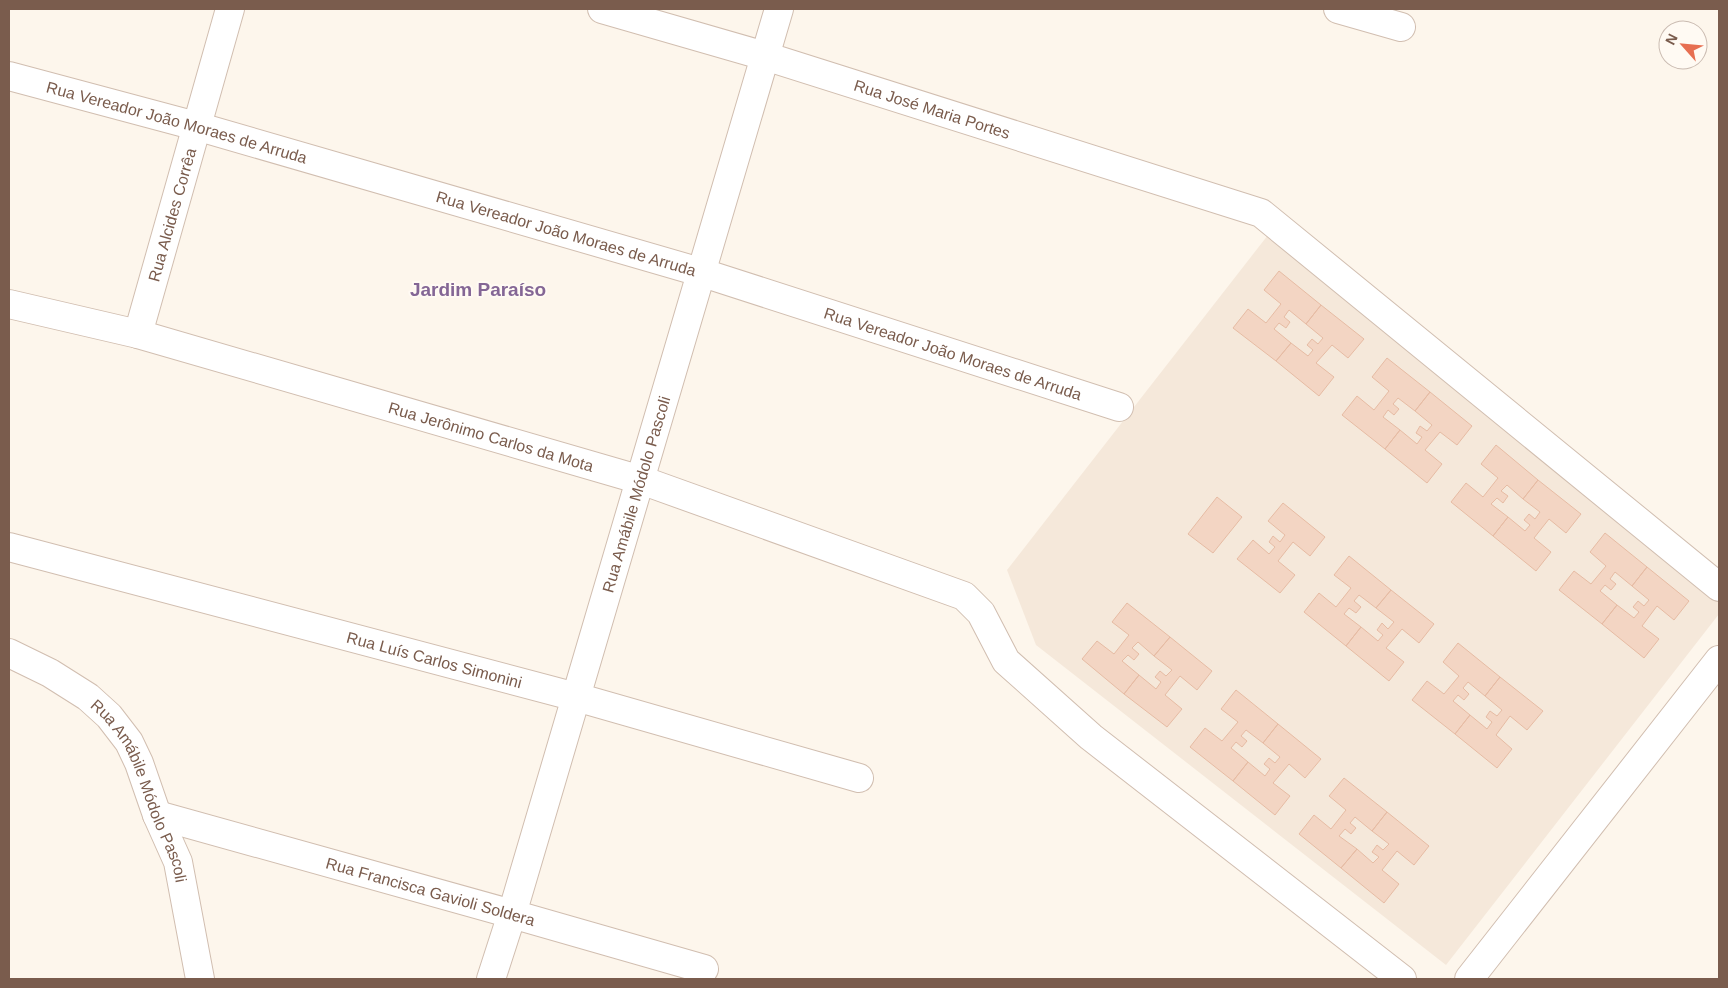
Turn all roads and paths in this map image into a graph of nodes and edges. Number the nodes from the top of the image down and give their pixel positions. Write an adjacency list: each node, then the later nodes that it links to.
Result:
1 (230, 9): 8 (street, Rua Alcides Corrêa)
2 (602, 9): 6 (street, Rua José Maria Portes)
3 (780, 9): 6 (street, Rua Amábile Módolo Pascoli)
4 (1338, 9): 5 (street)
5 (1401, 27)
6 (765, 56): 9 (street, Rua Amábile Módolo Pascoli); 15 (street, Rua José Maria Portes)
7 (9, 76): 8 (street, Rua Vereador João Moraes de Arruda)
8 (196, 126): 9 (street, Rua Vereador João Moraes de Arruda); 11 (street, Rua Alcides Corrêa)
9 (700, 272): 12 (street, Rua Vereador João Moraes de Arruda); 13 (street, Rua Amábile Módolo Pascoli)
10 (9, 304): 11 (street, Rua Jerônimo Carlos da Mota)
11 (138, 334): 13 (street, Rua Jerônimo Carlos da Mota)
12 (1119, 407)
13 (641, 480): 18 (street, Rua Amábile Módolo Pascoli); 25 (street, Rua Jerônimo Carlos da Mota)
14 (9, 547): 18 (street, Rua Luís Carlos Simonini)
15 (1719, 587)
16 (9, 653): 20 (street, Rua Amábile Módolo Pascoli)
17 (1719, 660): 26 (street)
18 (576, 697): 19 (street, Rua Luís Carlos Simonini); 21 (street, Rua Amábile Módolo Pascoli)
19 (859, 778)
20 (156, 814): 21 (street, Rua Francisca Gavioli Soldera); 23 (street, Rua Amábile Módolo Pascoli)
21 (512, 914): 22 (street, Rua Francisca Gavioli Soldera); 24 (street, Rua Amábile Módolo Pascoli)
22 (704, 970)
23 (200, 979)
24 (491, 979)
25 (1402, 979)
26 (1469, 979)

